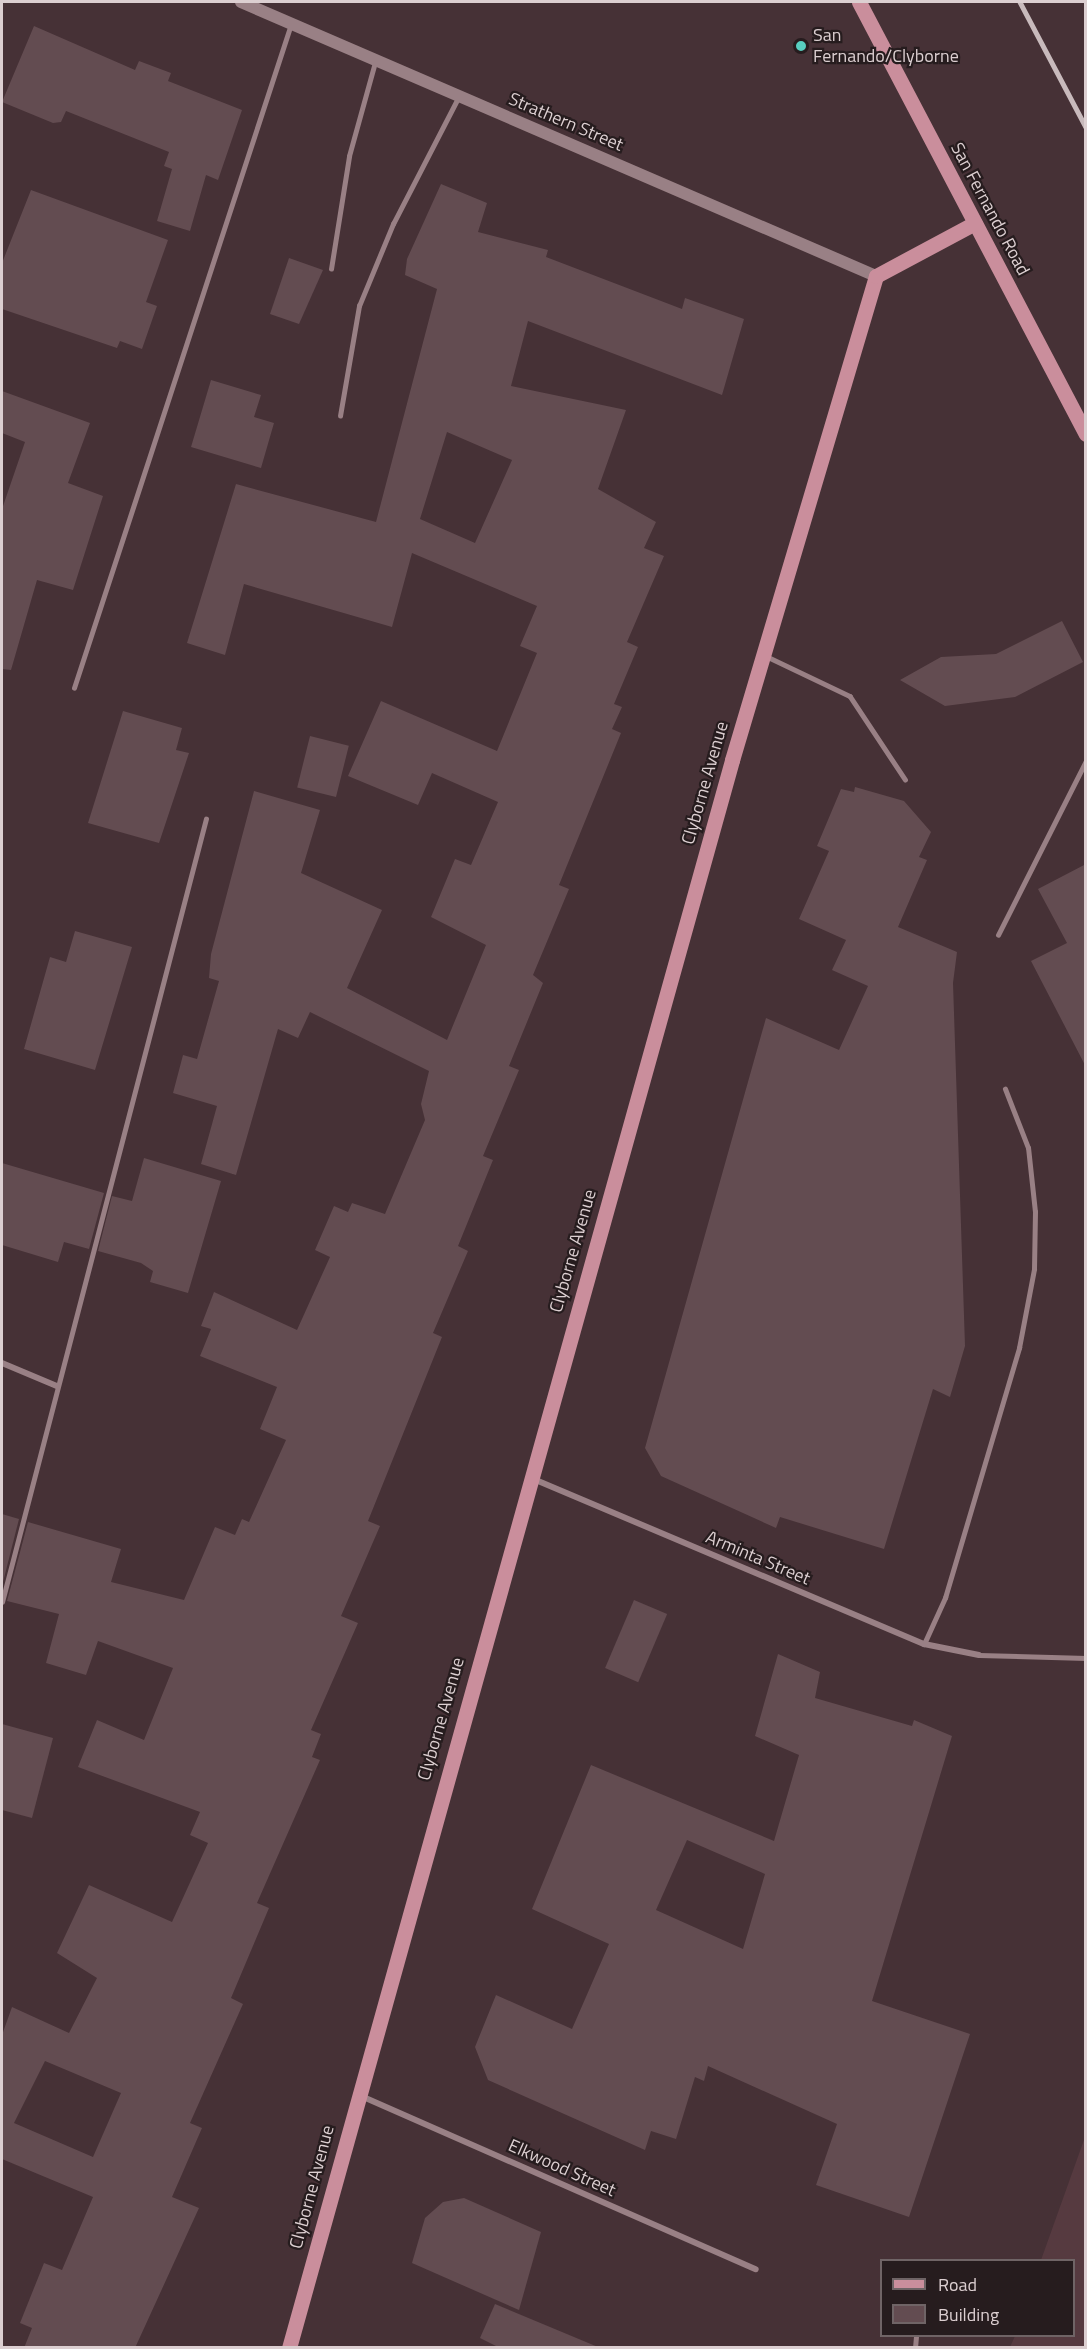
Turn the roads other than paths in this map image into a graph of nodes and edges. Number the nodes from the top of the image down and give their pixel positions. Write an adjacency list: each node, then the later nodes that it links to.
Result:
1 (241, 2): 3 (main road, Strathern Street)
2 (859, 2): 6 (main road, San Fernando Road)
3 (291, 23): 4 (main road, Strathern Street); 12 (lane)
4 (376, 60): 5 (main road, Strathern Street); 7 (lane)
5 (459, 96): 8 (main road, Strathern Street); 9 (lane)
6 (975, 223): 8 (main road); 10 (main road, San Fernando Road)
7 (331, 269)
8 (876, 276): 11 (main road, Clyborne Avenue)
9 (340, 416)
10 (1086, 434)
11 (762, 654): 14 (lane); 20 (main road, Clyborne Avenue)
12 (74, 688)
13 (1086, 761): 16 (lane)
14 (905, 779)
15 (206, 819): 19 (lane)
16 (998, 935)
17 (1005, 1089): 22 (lane)
18 (2, 1363): 19 (street)
19 (57, 1386): 21 (lane)
20 (530, 1477): 22 (street, Arminta Street); 25 (main road, Clyborne Avenue)
21 (2, 1602)
22 (924, 1644): 23 (street, Arminta Street)
23 (979, 1655): 24 (lane)
24 (1086, 1658)
25 (357, 2094): 26 (street, Elkwood Street); 27 (main road, Clyborne Avenue)
26 (756, 2269)
27 (289, 2348)

